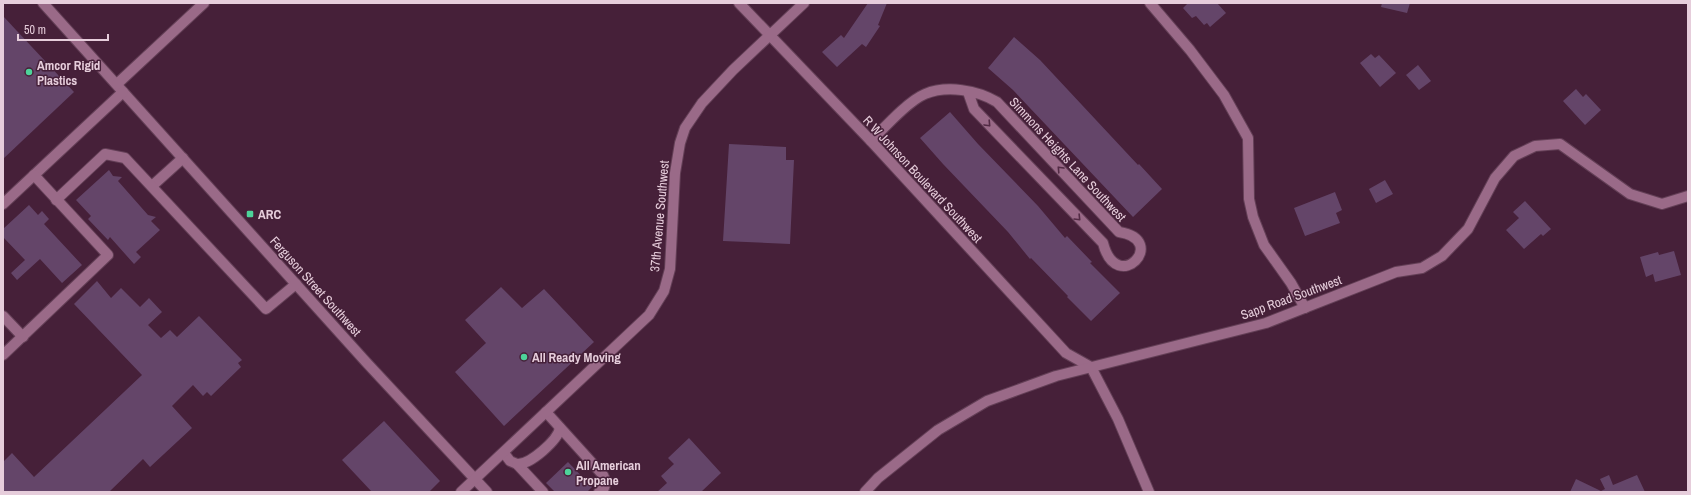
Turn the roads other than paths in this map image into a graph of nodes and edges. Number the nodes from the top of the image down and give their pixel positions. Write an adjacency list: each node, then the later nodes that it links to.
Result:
1 (43, 3): 7 (street, Ferguson Street Southwest)
2 (204, 3): 7 (street)
3 (740, 3): 6 (street, R W Johnson Boulevard Southwest)
4 (804, 3): 6 (street, 37th Avenue Southwest)
5 (1150, 3): 17 (street)
6 (769, 34): 9 (street, R W Johnson Boulevard Southwest); 22 (street, 37th Avenue Southwest)
7 (120, 88): 10 (street, Ferguson Street Southwest); 11 (street)
8 (968, 92): 8 (street, Simmons Heights Lane Southwest, one-way to 8); 9 (street, Simmons Heights Lane Southwest)
9 (871, 141): 21 (street, R W Johnson Boulevard Southwest)
10 (183, 158): 12 (street); 16 (street, Ferguson Street Southwest)
11 (34, 175): 14 (street); 15 (street)
12 (152, 186): 14 (street); 16 (street)
13 (1688, 196): 17 (street, Sapp Road Southwest)
14 (56, 200): 19 (street)
15 (3, 204)
16 (296, 284): 26 (street, Ferguson Street Southwest)
17 (1305, 308): 21 (street, Sapp Road Southwest)
18 (3, 316): 19 (street)
19 (23, 336): 20 (street)
20 (3, 355)
21 (1091, 367): 31 (street, Sapp Road Southwest); 32 (street)
22 (546, 412): 23 (street); 24 (street, 37th Avenue Southwest)
23 (560, 428): 25 (street); 30 (street)
24 (504, 452): 25 (street); 26 (street, 37th Avenue Southwest)
25 (517, 464): 29 (street)
26 (475, 479): 27 (street, 37th Avenue Southwest); 28 (street, Ferguson Street Southwest)
27 (461, 492)
28 (487, 492)
29 (543, 492)
30 (599, 492)
31 (865, 492)
32 (1149, 492)

